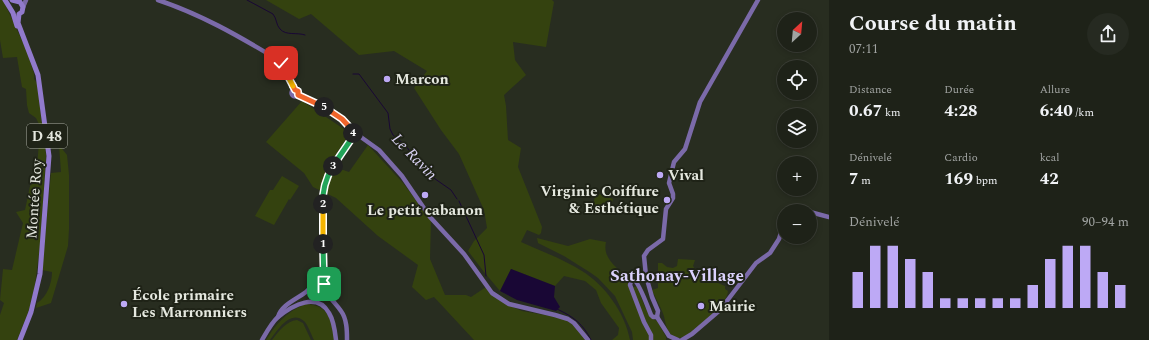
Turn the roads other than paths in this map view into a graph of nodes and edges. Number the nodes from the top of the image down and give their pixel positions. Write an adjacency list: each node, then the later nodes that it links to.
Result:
1 (5, 0): 5 (main road)
2 (158, 0): 7 (street)
3 (758, 0): 13 (street)
4 (19, 1): 5 (main road); 6 (main road)
5 (10, 7): 6 (main road)
6 (16, 14): 14 (main road, Montée Roy / D 48)
7 (355, 135): 11 (street); 18 (street)
8 (817, 214): 9 (street)
9 (829, 217)
10 (777, 242): 21 (street)
11 (323, 277): 12 (street); 17 (street)
12 (281, 314): 15 (street); 16 (street)
13 (657, 317): 19 (street); 20 (street)
14 (20, 340)
15 (262, 340)
16 (336, 340)
17 (347, 340)
18 (588, 340)
19 (651, 340)
20 (678, 340)
21 (682, 340)

